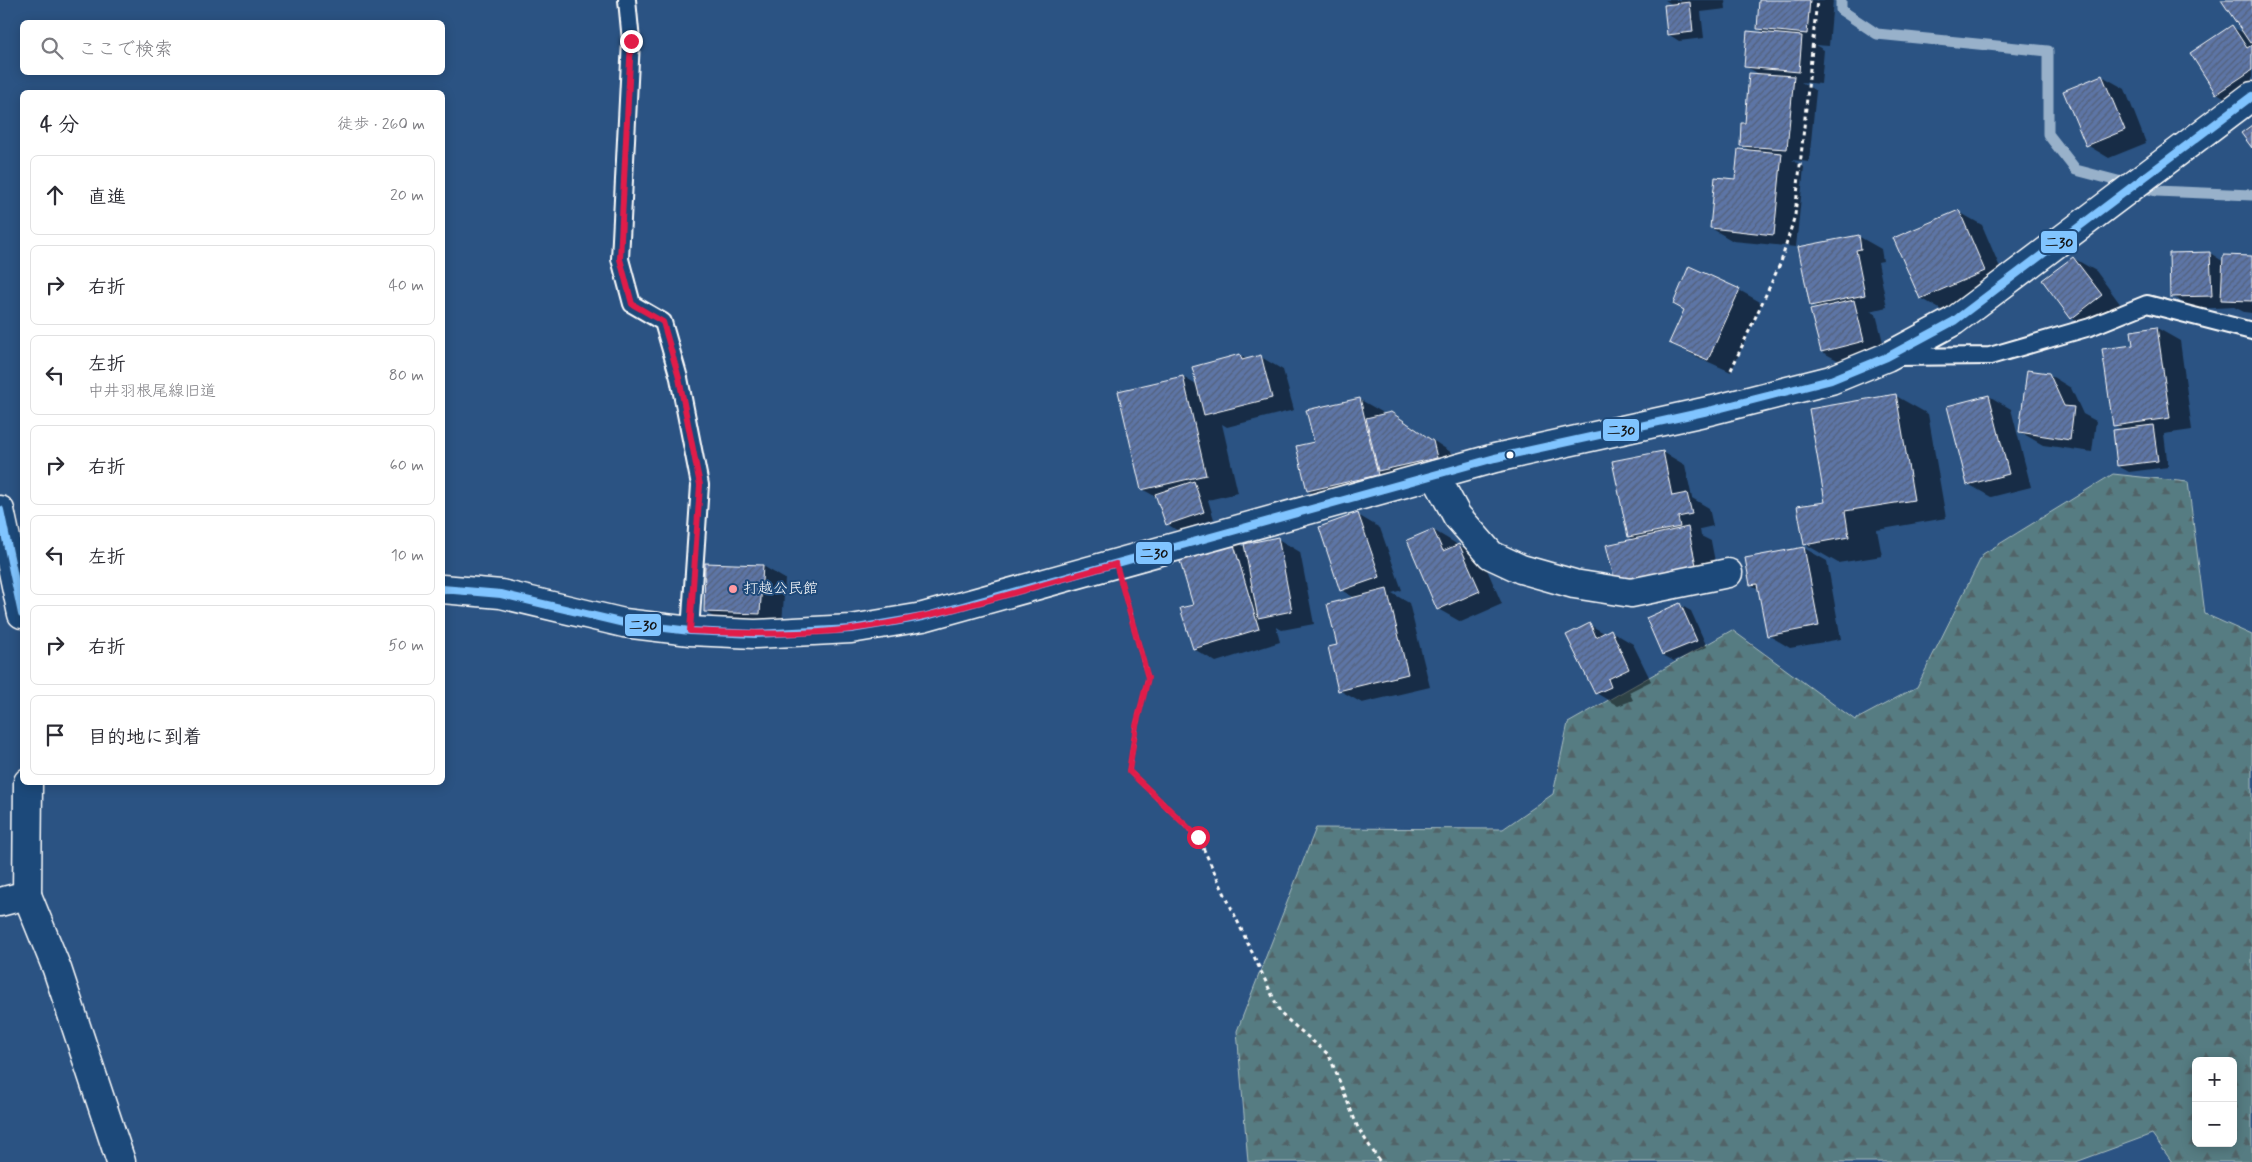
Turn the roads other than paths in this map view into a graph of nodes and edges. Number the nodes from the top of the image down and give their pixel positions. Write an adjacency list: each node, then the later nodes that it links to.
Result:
1 (627, 0): 10 (lane)
2 (2252, 96): 4 (street)
3 (2252, 331): 4 (lane)
4 (1887, 357): 5 (street)
5 (1435, 474): 7 (street); 10 (street)
6 (0, 510): 9 (street)
7 (1728, 573)
8 (445, 589): 10 (street)
9 (20, 605)
10 (690, 631)
11 (28, 785): 12 (street)
12 (27, 895): 13 (street); 14 (street)
13 (0, 902)
14 (121, 1162)

